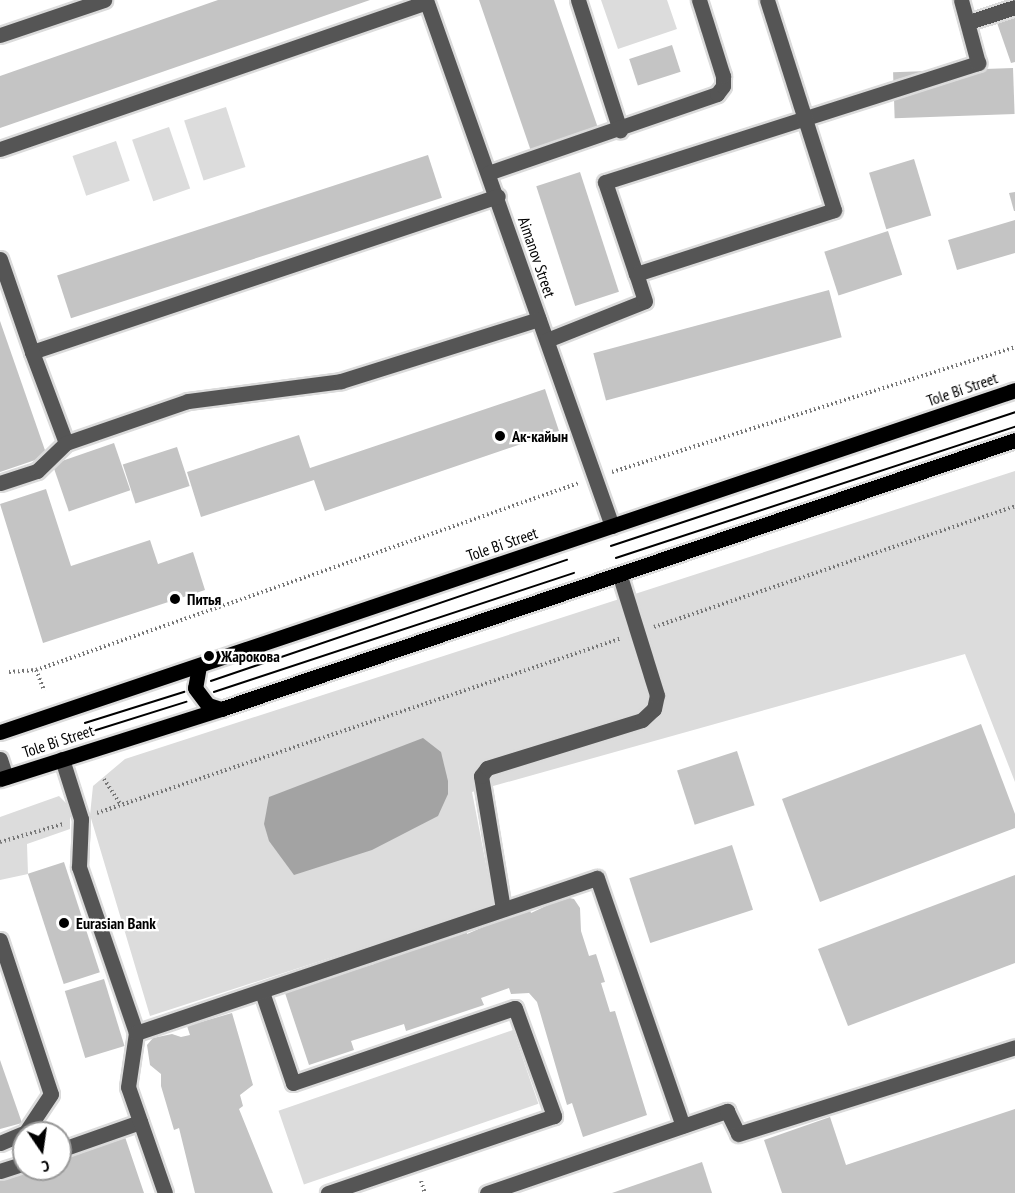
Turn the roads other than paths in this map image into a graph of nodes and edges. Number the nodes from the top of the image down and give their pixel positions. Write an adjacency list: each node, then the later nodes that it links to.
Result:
1 (104, 0): 9 (street)
2 (578, 0): 11 (street)
3 (699, 0): 11 (street)
4 (767, 0): 10 (street)
5 (961, 0): 8 (street)
6 (426, 1): 12 (street); 13 (street, Aimanov Street)
7 (1015, 7): 8 (street)
8 (969, 22): 10 (street)
9 (0, 35)
10 (806, 119): 16 (street); 16 (street)
11 (620, 130): 13 (street)
12 (0, 149)
13 (488, 173): 14 (street, Aimanov Street)
14 (498, 196): 17 (street, Aimanov Street); 19 (street)
15 (0, 259): 19 (street)
16 (636, 274): 18 (street)
17 (539, 319): 18 (street, Aimanov Street); 22 (street)
18 (547, 340): 24 (street, Aimanov Street)
19 (32, 352): 22 (street)
20 (1011, 396): 24 (main road, Tole Bi Street)
21 (1013, 438): 25 (main road, Tole Bi Street)
22 (66, 442): 23 (street)
23 (0, 483)
24 (612, 526): 26 (main road, Tole Bi Street)
25 (620, 576): 27 (main road, Tole Bi Street); 32 (street)
26 (199, 666): 27 (main road); 28 (main road, Tole Bi Street)
27 (221, 709): 30 (main road, Tole Bi Street)
28 (0, 732)
29 (0, 759): 31 (street)
30 (62, 759): 31 (main road, Tole Bi Street); 35 (street)
31 (3, 778)
32 (503, 909): 34 (street); 39 (street)
33 (0, 940): 37 (street)
34 (262, 992): 35 (street); 42 (street)
35 (136, 1033): 38 (street)
36 (1015, 1047): 39 (street)
37 (32, 1121)
38 (140, 1122): 40 (street); 41 (street)
39 (683, 1126): 43 (street)
40 (72, 1146)
41 (165, 1193)
42 (328, 1193)
43 (487, 1193)

